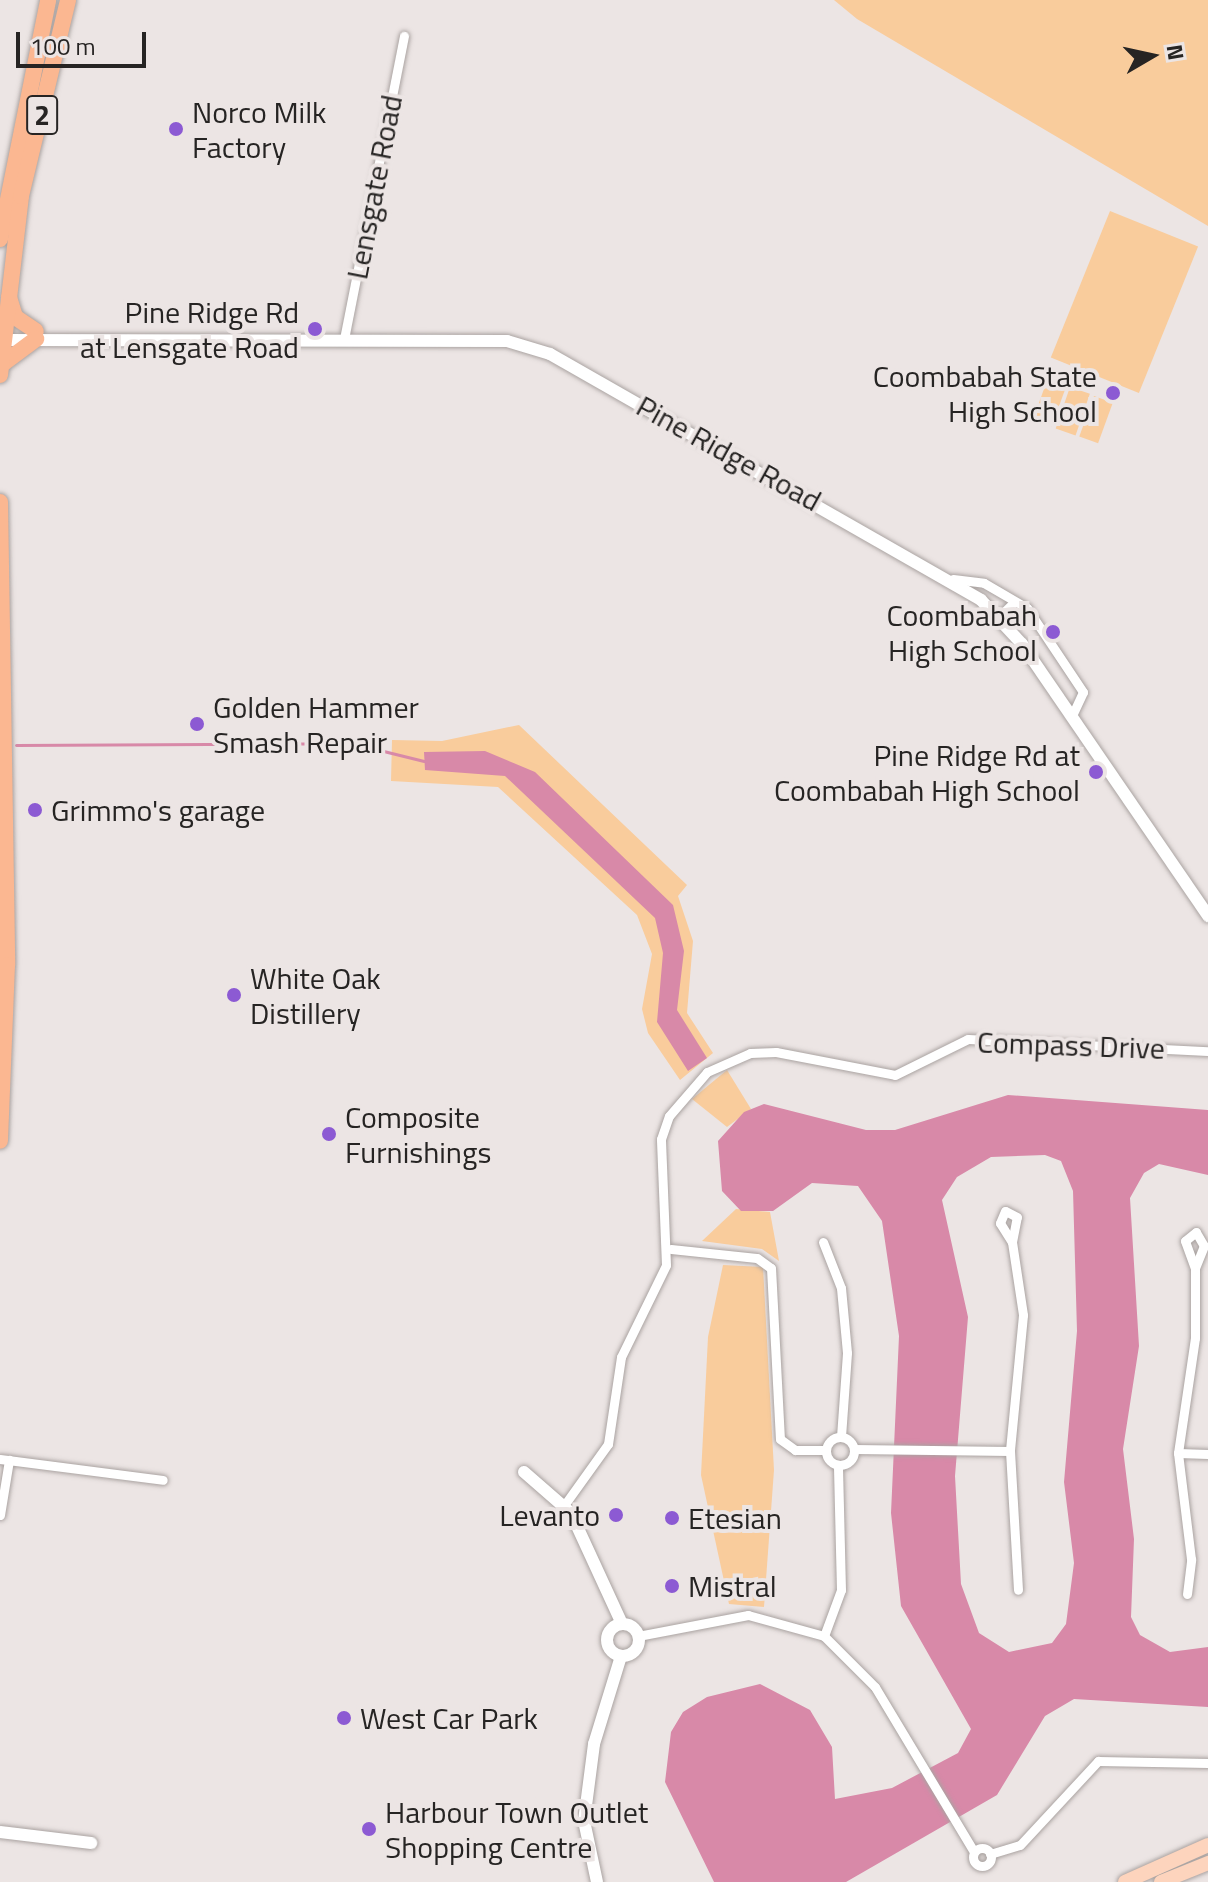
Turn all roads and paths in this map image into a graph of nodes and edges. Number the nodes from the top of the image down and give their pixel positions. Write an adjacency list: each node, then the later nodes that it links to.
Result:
1 (48, 0): 4 (highway, 2)
2 (68, 0): 5 (highway, 2)
3 (404, 36): 8 (street, Lensgate Road)
4 (0, 239)
5 (7, 288): 6 (highway, 2); 7 (highway)
6 (1, 335): 7 (street, Pine Ridge Road); 9 (highway, 2)
7 (36, 335): 8 (street, Pine Ridge Road); 9 (highway)
8 (344, 339): 12 (street, Pine Ridge Road)
9 (1, 365): 10 (highway, 2)
10 (0, 375)
11 (0, 502): 17 (highway)
12 (953, 579): 13 (street); 14 (street, Pine Ridge Road)
13 (1014, 602): 14 (street); 15 (street)
14 (1007, 624): 15 (street, Pine Ridge Road)
15 (1072, 716): 16 (street, Pine Ridge Road)
16 (1208, 916)
17 (3, 1031): 19 (highway)
18 (1208, 1051): 22 (street, Compass Drive)
19 (0, 1141)
20 (823, 1242): 24 (street)
21 (1012, 1242): 27 (street)
22 (671, 1249): 26 (street); 34 (street)
23 (1195, 1268): 28 (street)
24 (841, 1437): 25 (street); 26 (street)
25 (854, 1449): 27 (street); 31 (street)
26 (826, 1450): 31 (street)
27 (1010, 1451): 36 (street)
28 (1178, 1453): 29 (street); 37 (street)
29 (1208, 1454)
30 (5, 1460): 33 (street); 35 (street)
31 (838, 1465): 40 (street)
32 (524, 1472): 34 (street)
33 (163, 1480)
34 (565, 1504): 38 (street)
35 (0, 1515)
36 (1018, 1590)
37 (1187, 1594)
38 (622, 1624): 39 (street); 41 (street)
39 (638, 1636): 40 (street); 41 (street)
40 (824, 1636): 42 (street)
41 (621, 1656): 49 (street)
42 (1208, 1763)
43 (0, 1832): 44 (street)
44 (27, 1836): 45 (street); 46 (street)
45 (0, 1840)
46 (91, 1843)
47 (1208, 1845): 50 (main road)
48 (1208, 1863): 51 (main road)
49 (597, 1882)
50 (1125, 1882)
51 (1161, 1882)

